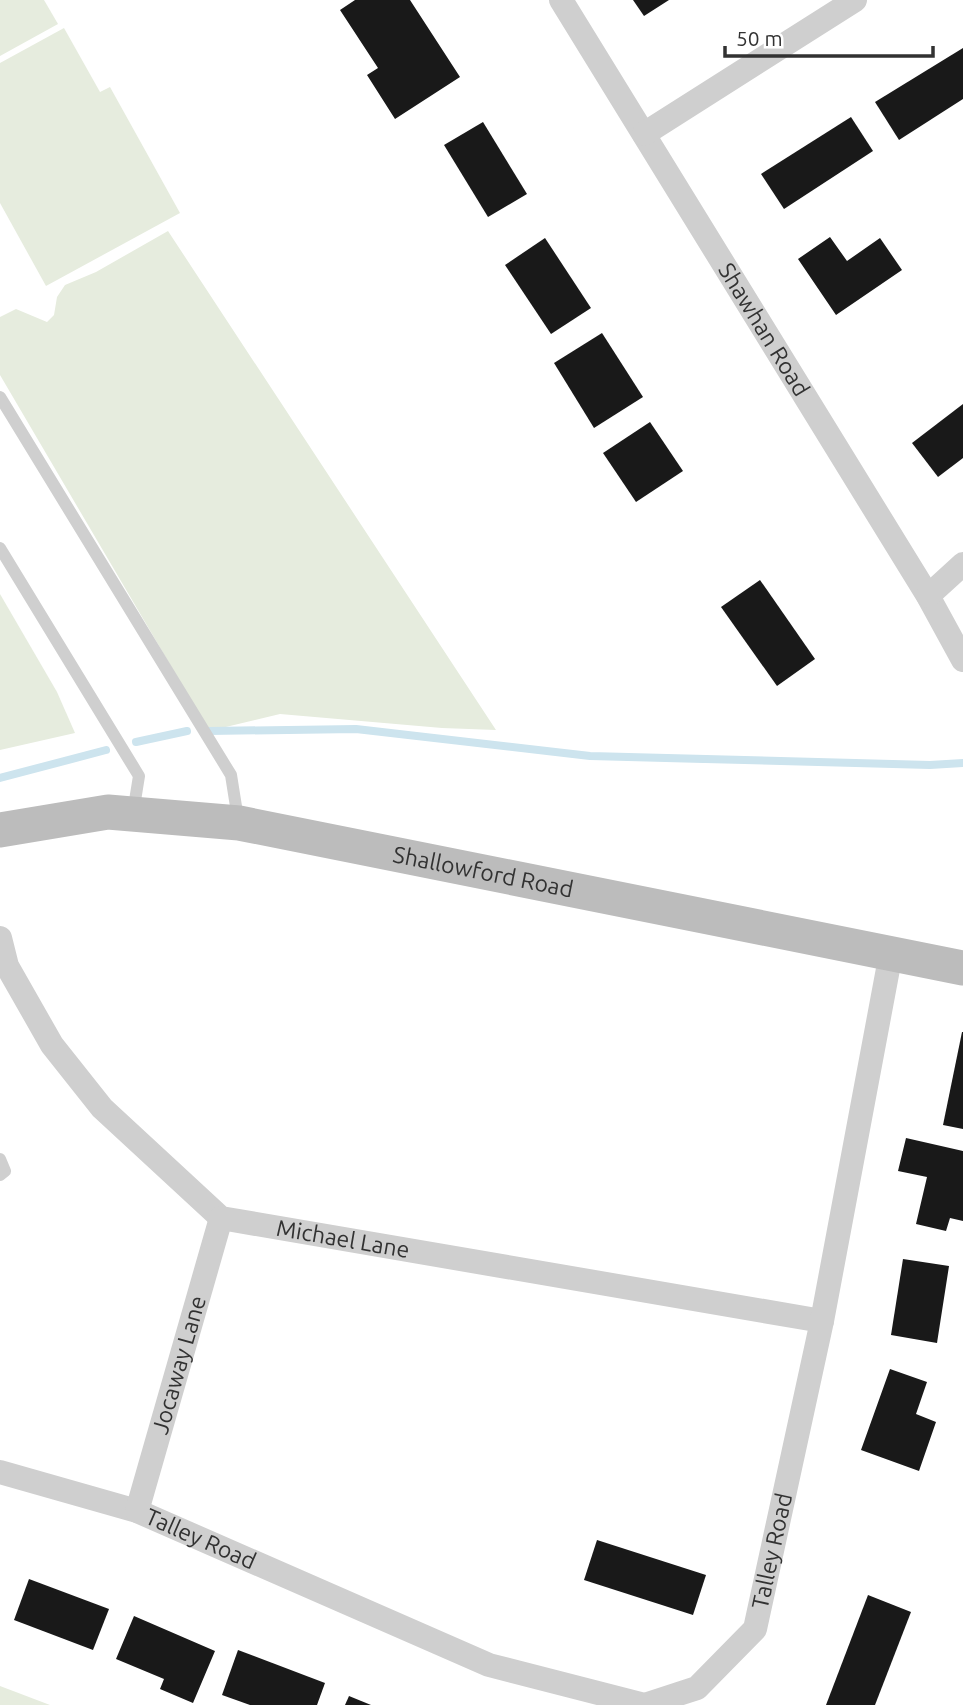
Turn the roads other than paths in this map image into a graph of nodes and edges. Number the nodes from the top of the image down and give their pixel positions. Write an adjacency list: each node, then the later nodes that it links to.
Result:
1 (562, 0): 3 (street, Shawhan Road)
2 (855, 0): 3 (street)
3 (645, 134): 7 (street, Shawhan Road)
4 (0, 397): 10 (lane)
5 (0, 548): 9 (lane)
6 (963, 564): 7 (street)
7 (928, 596): 8 (street, Shawhan Road)
8 (963, 660)
9 (133, 814): 10 (street, Shallowford Road); 11 (street, Shallowford Road)
10 (239, 823): 13 (street, Shallowford Road)
11 (0, 830)
12 (0, 937): 17 (street)
13 (891, 953): 14 (street, Shallowford Road); 18 (street, Talley Road)
14 (963, 968)
15 (0, 1159): 16 (lane)
16 (0, 1175)
17 (221, 1218): 18 (street, Michael Lane); 20 (street, Jocaway Lane)
18 (822, 1321): 20 (street, Talley Road)
19 (0, 1472): 20 (street, Talley Road)
20 (137, 1511)

